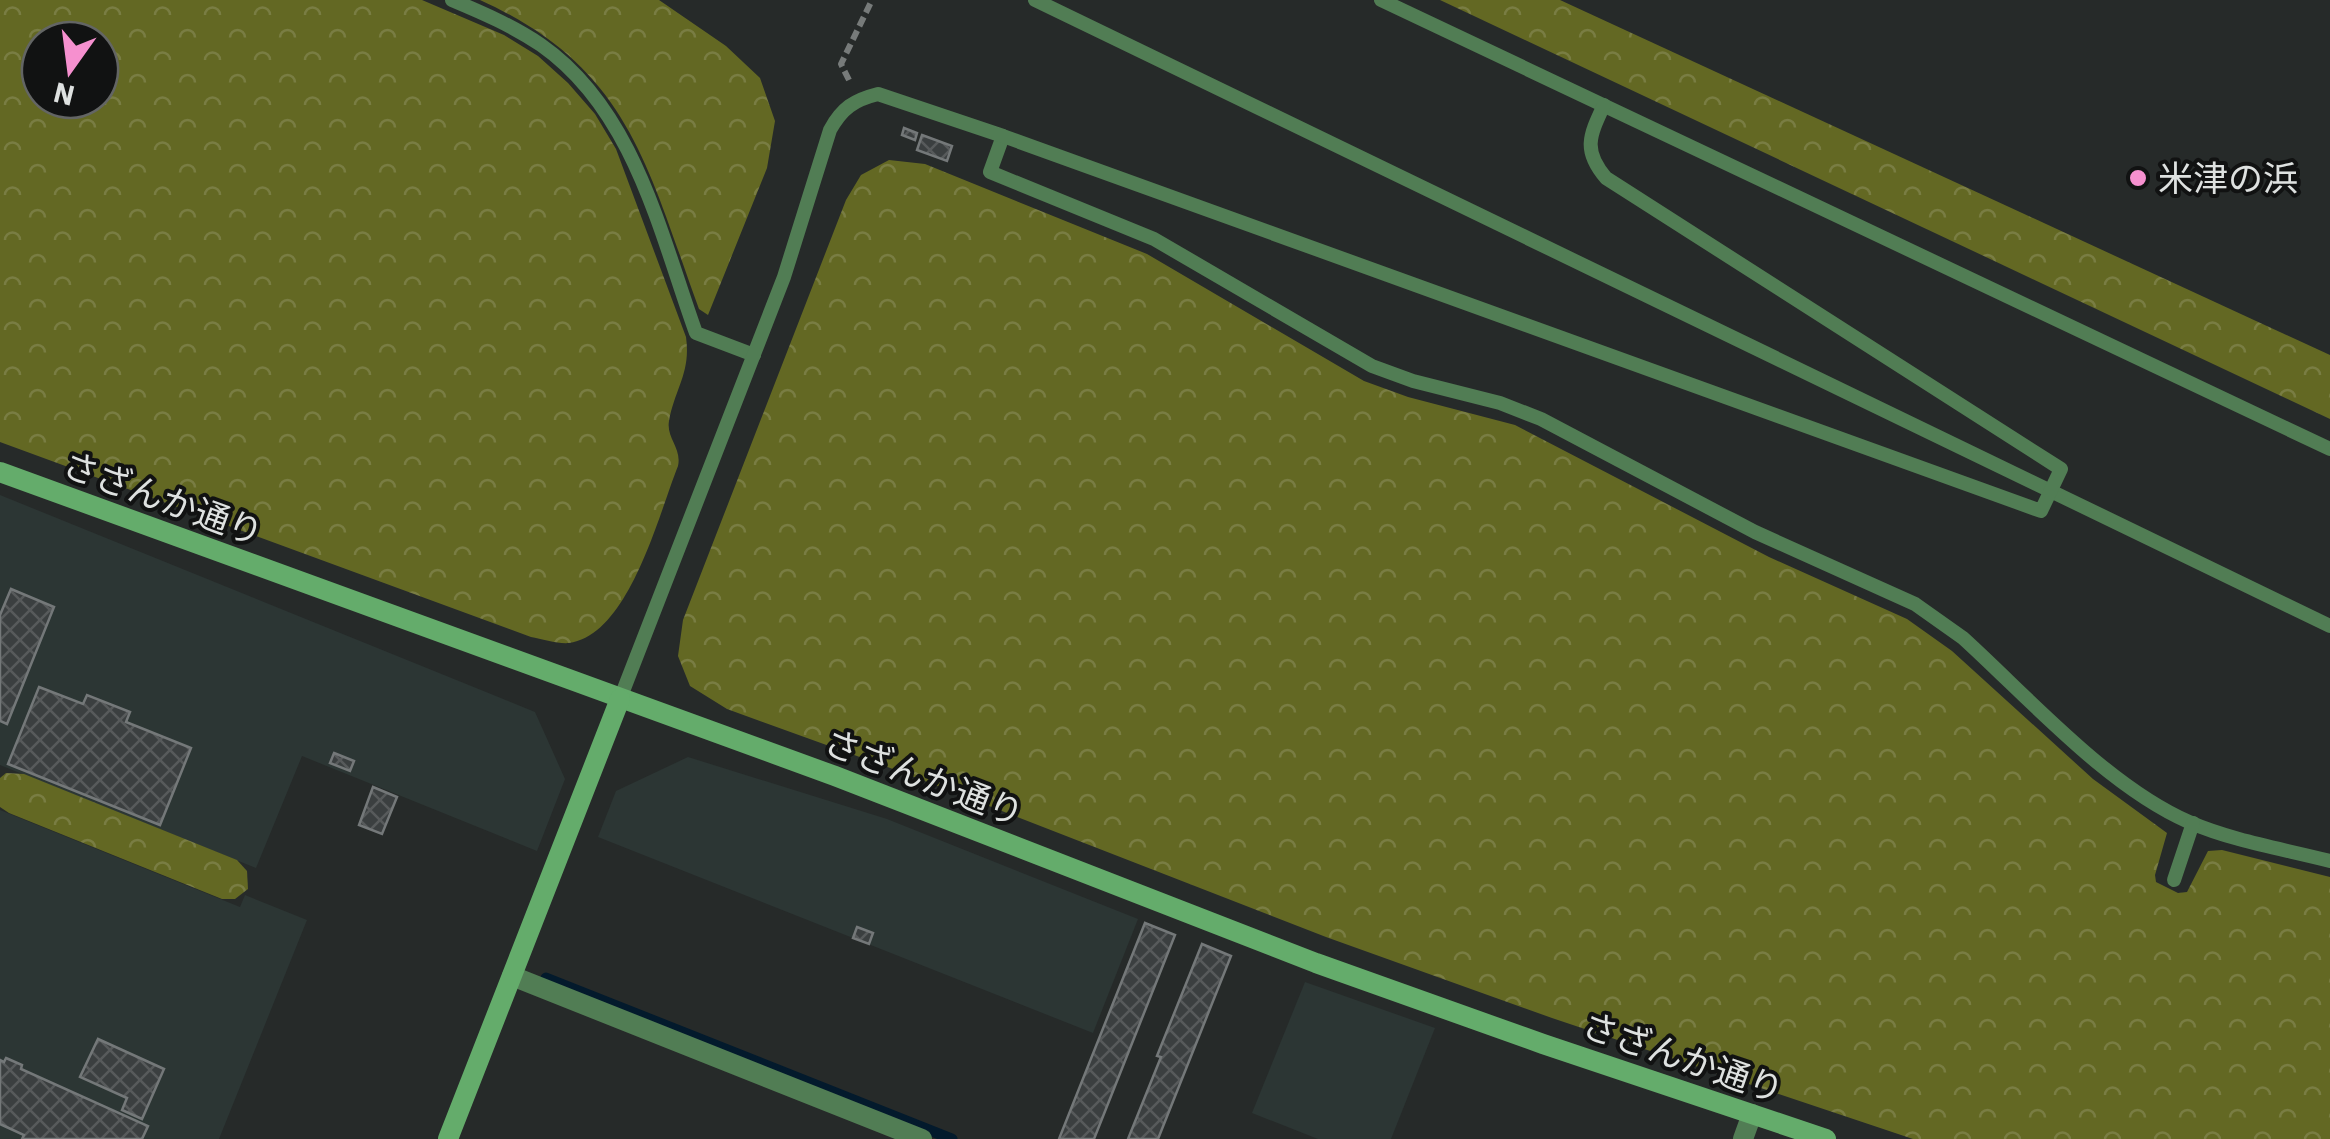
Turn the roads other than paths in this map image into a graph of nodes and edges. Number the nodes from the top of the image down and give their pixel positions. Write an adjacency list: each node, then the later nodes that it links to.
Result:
1 (452, 0): 6 (lane)
2 (1034, 0): 9 (lane)
3 (1381, 0): 4 (lane)
4 (1604, 105): 7 (lane); 9 (lane)
5 (1003, 136): 6 (lane); 9 (lane); 12 (lane)
6 (754, 355): 11 (lane)
7 (2330, 449)
8 (0, 472): 11 (street, さざんか通り)
9 (2050, 491): 10 (lane)
10 (2330, 626)
11 (620, 699): 15 (street); 16 (street, さざんか通り)
12 (2193, 823): 13 (lane); 14 (lane)
13 (2330, 860)
14 (2174, 880)
15 (512, 976): 17 (street); 18 (street)
16 (1752, 1114): 19 (street); 20 (street, さざんか通り)
17 (448, 1139)
18 (922, 1139)
19 (1743, 1139)
20 (1826, 1139)

